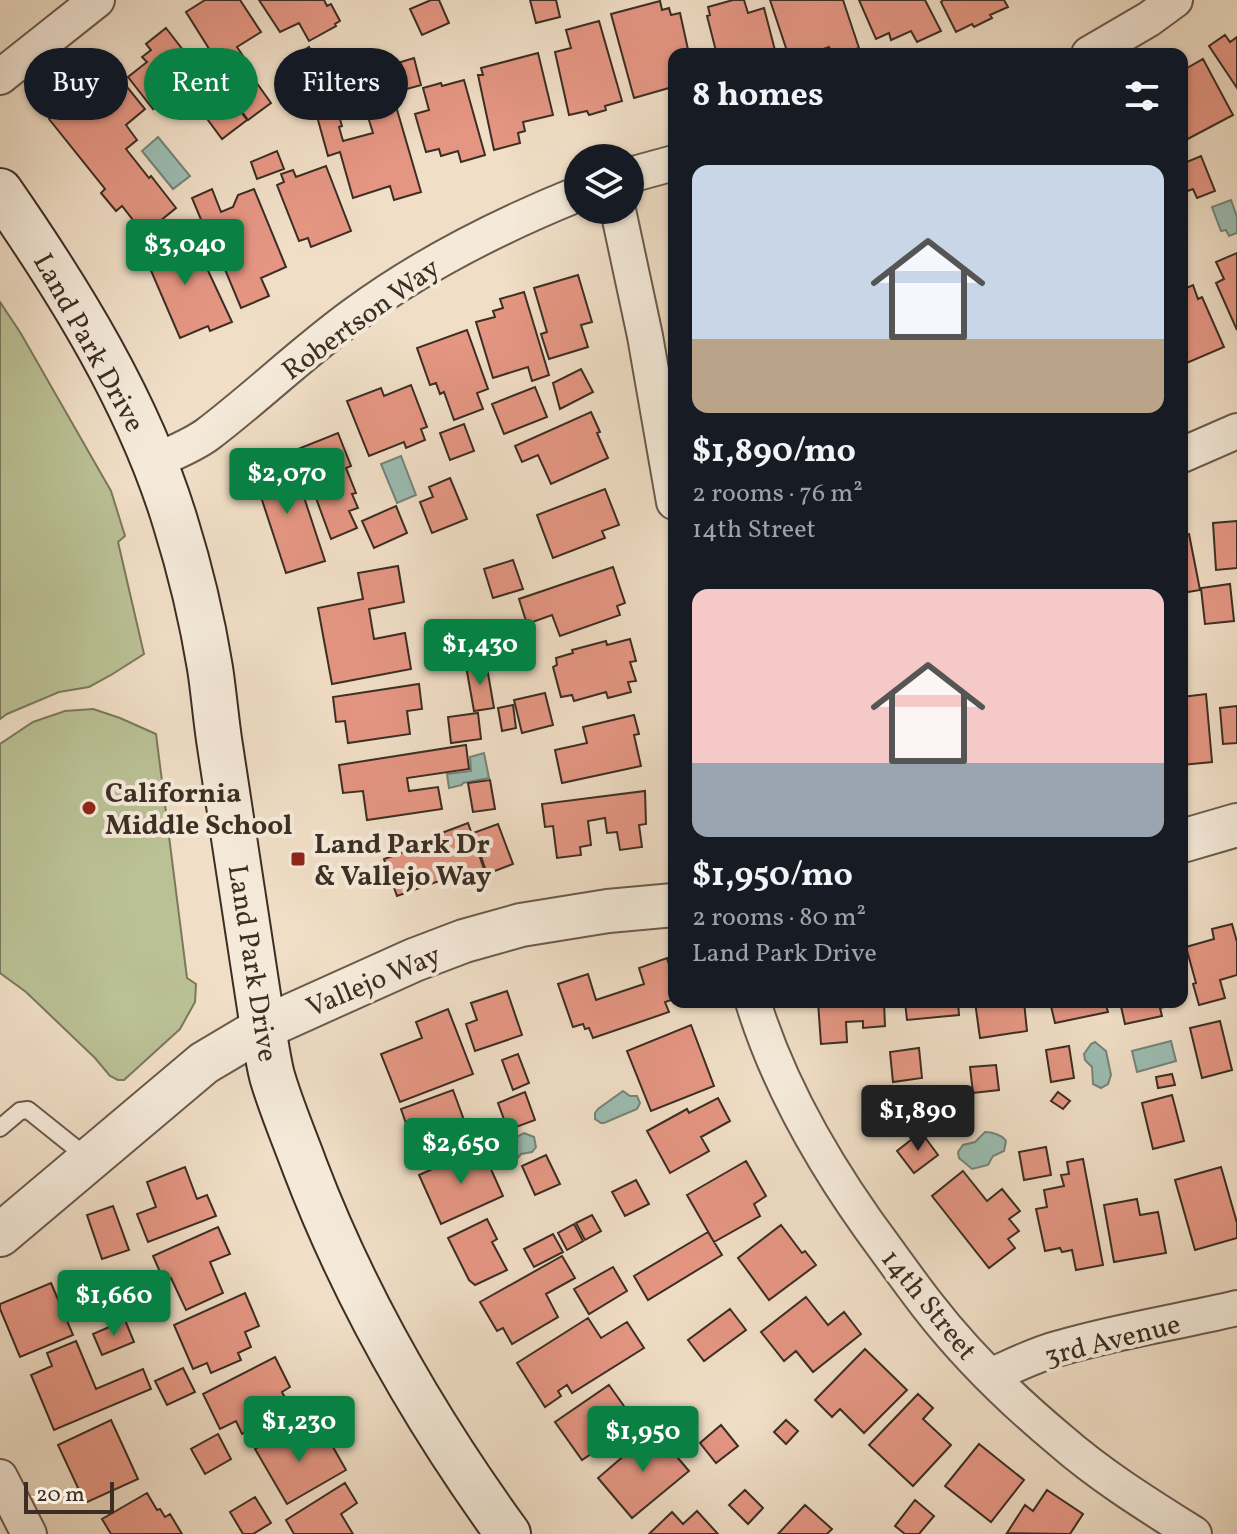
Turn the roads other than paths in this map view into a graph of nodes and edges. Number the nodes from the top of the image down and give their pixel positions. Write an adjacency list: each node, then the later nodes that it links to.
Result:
1 (97, 0): 4 (street)
2 (1175, 0): 3 (street)
3 (1099, 48)
4 (0, 77)
5 (668, 165): 6 (street)
6 (644, 171)
7 (0, 191): 12 (main road, Land Park Drive)
8 (564, 200): 12 (street, Robertson Way)
9 (621, 224): 13 (street)
10 (1237, 431): 11 (street)
11 (1188, 452)
12 (154, 462): 18 (main road, Land Park Drive)
13 (668, 468)
14 (1237, 825): 15 (street)
15 (1188, 839)
16 (668, 906): 18 (street, Vallejo Way)
17 (755, 1008): 23 (street, 14th Street)
18 (263, 1028): 20 (street, Vallejo Way); 26 (main road, Land Park Drive)
19 (0, 1128): 20 (lane)
20 (89, 1159): 21 (street, Vallejo Way)
21 (0, 1235)
22 (1237, 1308): 23 (street, 3rd Avenue)
23 (990, 1376): 27 (street, 14th Street)
24 (0, 1477): 25 (street)
25 (29, 1534)
26 (508, 1534)
27 (1194, 1534)

